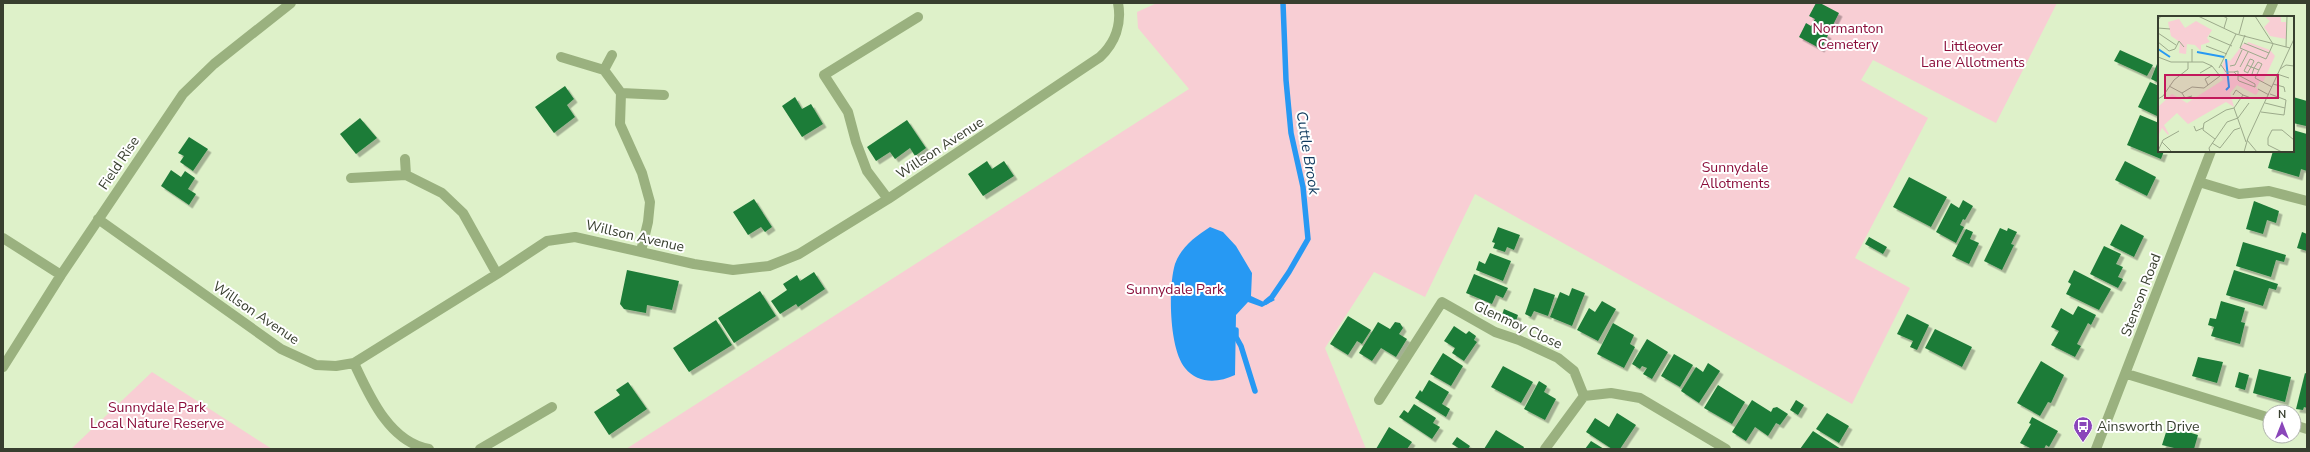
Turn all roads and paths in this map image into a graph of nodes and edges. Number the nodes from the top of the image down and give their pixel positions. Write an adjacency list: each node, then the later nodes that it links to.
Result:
1 (291, 3): 18 (street, Field Rise)
2 (1118, 3): 16 (street, Willson Avenue)
3 (2274, 3): 4 (street)
4 (2268, 16)
5 (918, 17): 16 (street)
6 (612, 55): 8 (street)
7 (561, 57): 8 (street)
8 (604, 70): 9 (street)
9 (621, 93): 10 (street); 20 (street)
10 (664, 96)
11 (2211, 152): 15 (street, Stenson Road)
12 (405, 159): 13 (street)
13 (406, 175): 14 (street); 21 (street)
14 (351, 178)
15 (2199, 182): 17 (street); 25 (street, Stenson Road)
16 (888, 199): 20 (street, Willson Avenue)
17 (2307, 201)
18 (98, 219): 22 (street, Field Rise); 23 (street, Willson Avenue)
19 (3, 238): 22 (street)
20 (641, 251): 21 (street, Willson Avenue)
21 (497, 274): 23 (street, Willson Avenue)
22 (61, 275): 24 (street, Field Rise)
23 (354, 363): 30 (street)
24 (3, 367)
25 (2127, 374): 29 (street); 34 (street, Stenson Road)
26 (1584, 396): 27 (street, Glenmoy Close); 32 (street); 33 (street)
27 (1379, 400)
28 (552, 407): 31 (street)
29 (2262, 416)
30 (429, 449)
31 (480, 449)
32 (1545, 449)
33 (1726, 449)
34 (2096, 449)

